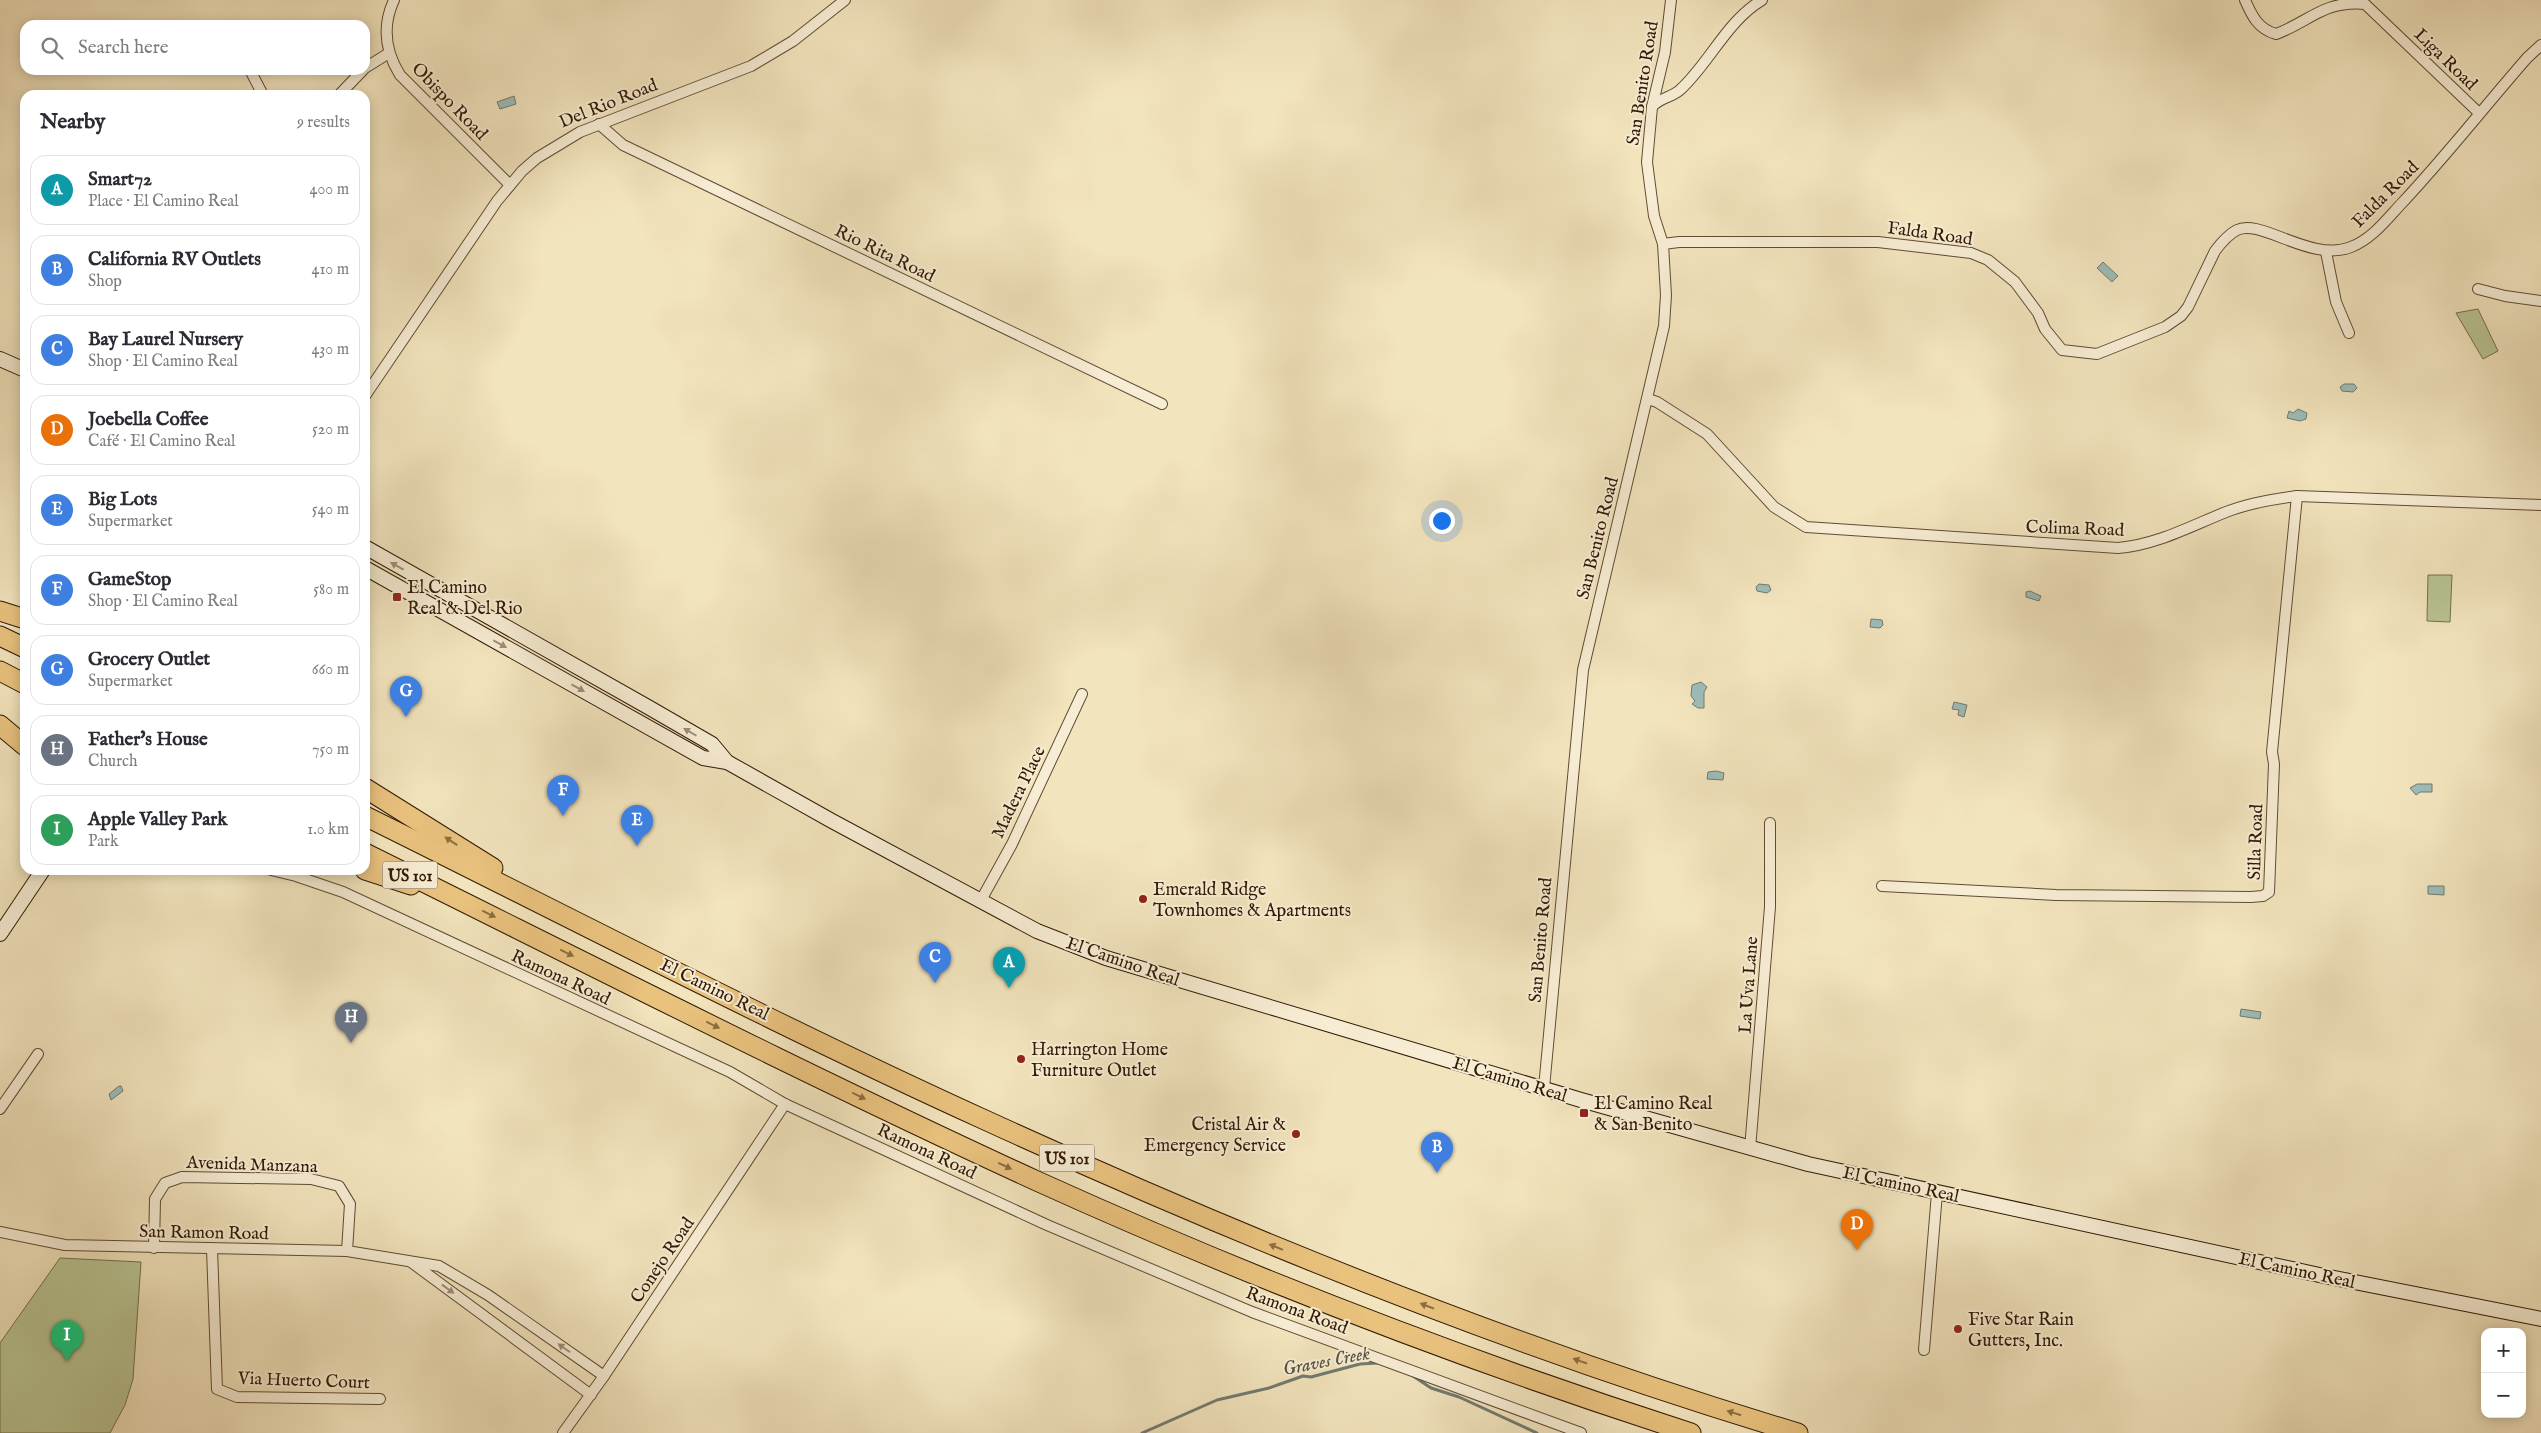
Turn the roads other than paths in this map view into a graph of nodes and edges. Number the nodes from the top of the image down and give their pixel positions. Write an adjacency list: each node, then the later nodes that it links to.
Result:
1 (394, 0): 7 (street, Obispo Road)
2 (844, 0): 15 (street, Del Rio Road)
3 (1671, 0): 13 (street, San Benito Road)
4 (1762, 0): 13 (street)
5 (2245, 0): 14 (street, Liga Road)
6 (2541, 45): 14 (street, Falda Road)
7 (389, 53): 8 (street); 16 (street, Obispo Road)
8 (370, 65)
9 (253, 75): 11 (street)
10 (358, 75): 12 (street)
11 (260, 90)
12 (344, 90)
13 (1652, 107): 17 (street, San Benito Road)
14 (2479, 113): 18 (street, Falda Road)
15 (599, 124): 16 (street, Del Rio Road); 26 (street, Rio Rita Road)
16 (510, 185): 24 (street, Del Rio Road)
17 (1663, 244): 18 (street, Falda Road); 25 (street, San Benito Road)
18 (2326, 252): 21 (street)
19 (2478, 288): 20 (street)
20 (2541, 301)
21 (2349, 333)
22 (0, 359): 23 (main road)
23 (20, 368)
24 (370, 389)
25 (1648, 399): 27 (street, Colima Road); 54 (street, San Benito Road)
26 (1162, 404)
27 (2297, 496): 28 (street, Colima Road); 48 (street, Silla Road)
28 (2541, 505)
29 (370, 551): 40 (main road, El Camino Real, one-way to 29)
30 (370, 571): 40 (main road, El Camino Real, one-way to 40)
31 (0, 611): 32 (highway)
32 (20, 617)
33 (0, 636): 34 (highway)
34 (20, 646)
35 (0, 671): 36 (highway)
36 (20, 681)
37 (1082, 694): 50 (street, Madera Place)
38 (0, 725): 39 (highway)
39 (20, 742)
40 (727, 762): 50 (main road, El Camino Real)
41 (370, 791): 51 (highway, one-way to 41)
42 (370, 818): 51 (highway, El Camino Real / US 101)
43 (1770, 823): 57 (street, La Uva Lane)
44 (370, 855): 49 (highway, El Camino Real / US 101)
45 (370, 872): 49 (highway)
46 (40, 875): 52 (main road)
47 (292, 875): 55 (street, Ramona Road)
48 (1882, 886)
49 (454, 897): 71 (highway, El Camino Real / US 101, one-way to 71)
50 (980, 902): 54 (main road, El Camino Real)
51 (565, 915): 72 (highway, El Camino Real / US 101, one-way to 51)
52 (0, 934)
53 (38, 1054): 56 (street)
54 (1544, 1088): 57 (main road, El Camino Real)
55 (785, 1104): 66 (street, Conejo Road); 70 (street, Ramona Road)
56 (0, 1109)
57 (1750, 1149): 58 (main road, El Camino Real)
58 (1937, 1193): 64 (main road, El Camino Real); 65 (street)
59 (0, 1232): 60 (street, San Ramon Road)
60 (154, 1248): 61 (street, San Ramon Road); 62 (street, Avenida Manzana)
61 (212, 1249): 62 (street, San Ramon Road); 68 (street, Via Huerto Court)
62 (347, 1251): 63 (street, San Ramon Road)
63 (408, 1260): 66 (street, San Ramon Road, one-way to 63); 67 (street, one-way to 67)
64 (2541, 1319)
65 (1924, 1350)
66 (604, 1376): 67 (street, Conejo Road)
67 (591, 1395): 69 (street, Conejo Road)
68 (380, 1399)
69 (563, 1433)
70 (1582, 1433)
71 (1691, 1433)
72 (1798, 1433)

